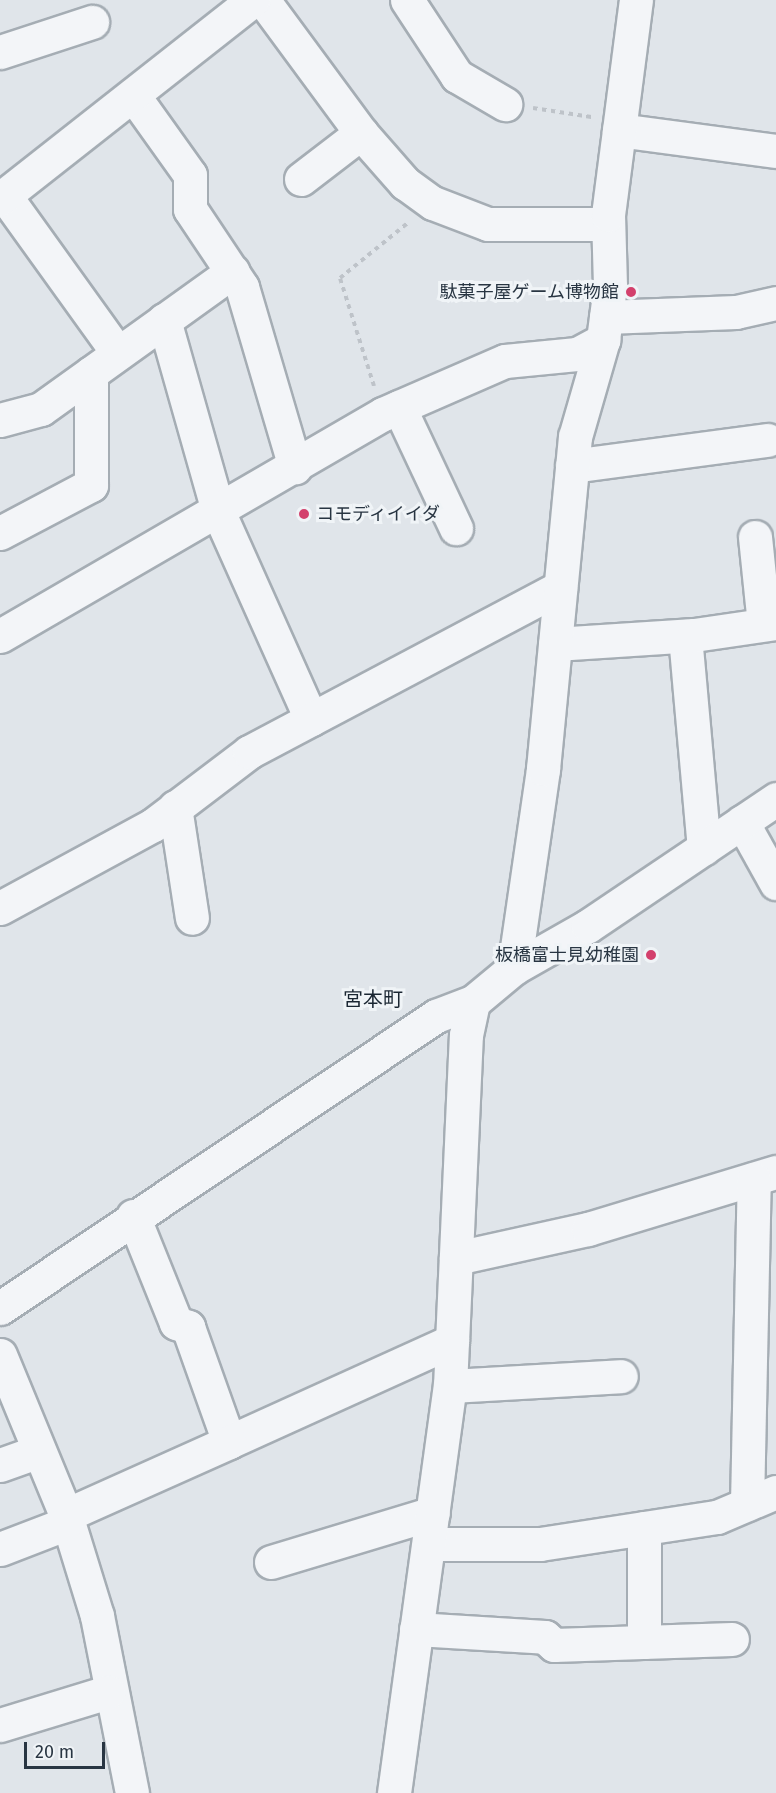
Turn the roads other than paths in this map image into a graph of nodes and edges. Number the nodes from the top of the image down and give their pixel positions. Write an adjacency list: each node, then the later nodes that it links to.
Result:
1 (253, 0): 7 (street)
2 (263, 0): 10 (street)
3 (406, 0): 8 (street)
4 (636, 0): 9 (street)
5 (92, 22): 6 (street)
6 (0, 52)
7 (133, 95): 13 (street); 15 (street)
8 (505, 104)
9 (620, 126): 11 (street); 14 (street)
10 (361, 133): 12 (street); 14 (street)
11 (776, 151)
12 (301, 179)
13 (3, 197): 19 (street)
14 (608, 224): 18 (street)
15 (233, 272): 17 (street); 25 (street)
16 (776, 303): 18 (street)
17 (164, 320): 19 (street); 26 (street)
18 (605, 329): 21 (street); 24 (street)
19 (118, 353): 20 (street)
20 (91, 373): 22 (street); 28 (street)
21 (391, 411): 25 (street); 27 (street)
22 (0, 420)
23 (767, 440): 24 (street)
24 (572, 466): 30 (street)
25 (294, 467): 26 (street)
26 (218, 511): 32 (street); 35 (street)
27 (456, 528)
28 (0, 534)
29 (755, 537): 31 (street)
30 (560, 587): 34 (street); 35 (street)
31 (770, 624): 33 (street)
32 (0, 636)
33 (685, 636): 34 (street); 39 (street)
34 (555, 644): 43 (street)
35 (311, 719): 37 (street)
36 (776, 799): 38 (street)
37 (174, 807): 41 (street); 42 (street)
38 (742, 822): 39 (street); 40 (street)
39 (704, 848): 43 (street)
40 (776, 883)
41 (0, 908)
42 (192, 918)
43 (514, 968): 44 (street)
44 (473, 1002): 46 (street); 47 (street)
45 (765, 1176): 47 (street); 56 (street)
46 (133, 1216): 48 (street); 53 (street)
47 (456, 1258): 49 (street)
48 (0, 1308)
49 (452, 1341): 52 (street); 53 (street)
50 (0, 1356): 54 (street)
51 (621, 1376): 52 (street)
52 (450, 1386): 58 (street)
53 (229, 1442): 57 (street)
54 (39, 1451): 55 (street); 57 (street)
55 (0, 1465)
56 (761, 1498): 59 (street)
57 (65, 1520): 60 (street); 65 (street)
58 (431, 1528): 59 (street); 61 (street); 62 (street)
59 (644, 1528): 64 (street)
60 (0, 1549)
61 (271, 1562)
62 (416, 1629): 64 (street); 68 (street)
63 (732, 1639): 64 (street)
64 (644, 1642)
65 (108, 1692): 66 (street); 67 (street)
66 (0, 1725)
67 (132, 1793)
68 (393, 1793)

